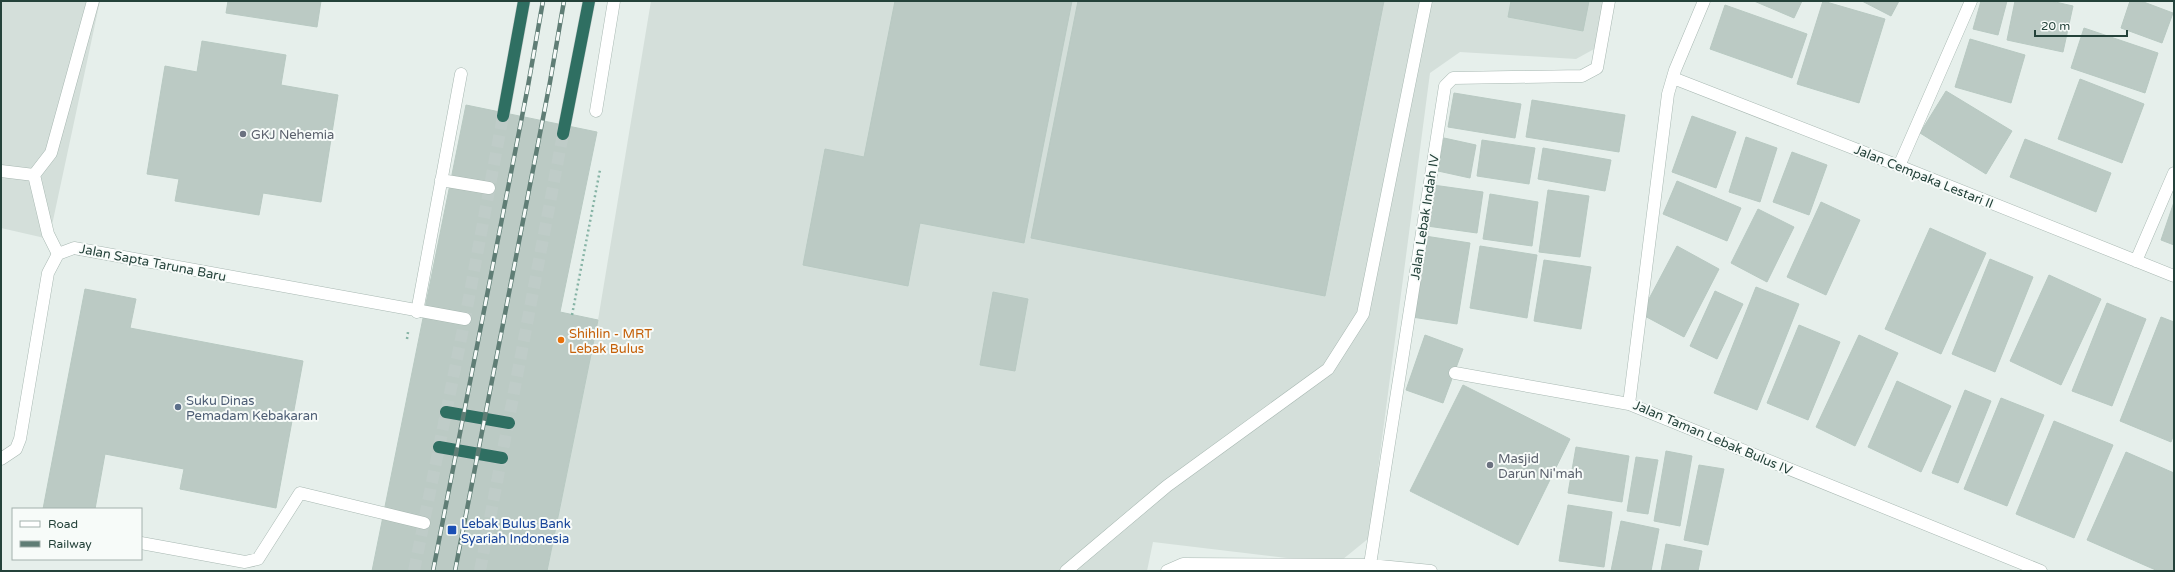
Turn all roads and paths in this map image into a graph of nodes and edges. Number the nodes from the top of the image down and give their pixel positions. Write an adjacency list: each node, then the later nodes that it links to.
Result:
1 (93, 1): 18 (street)
2 (524, 1): 12 (highway)
3 (588, 1): 13 (highway)
4 (614, 1): 11 (street)
5 (1426, 1): 40 (street)
6 (1609, 1): 38 (street, Jalan Lebak Indah IV)
7 (1704, 1): 10 (street, Jalan Taman Lebak Bulus IV)
8 (1971, 1): 14 (street)
9 (461, 74): 19 (street)
10 (1674, 74): 14 (street, Jalan Cempaka Lestari II); 30 (street, Jalan Taman Lebak Bulus IV)
11 (596, 111)
12 (502, 116)
13 (563, 134)
14 (1899, 166): 22 (street, Jalan Cempaka Lestari II)
15 (600, 170): 25 (path)
16 (1, 171): 18 (street)
17 (2174, 173): 22 (street)
18 (34, 175): 21 (street)
19 (441, 180): 20 (street); 24 (street)
20 (489, 188)
21 (58, 254): 24 (street, Jalan Sapta Taruna Baru); 35 (street)
22 (2136, 261): 23 (street, Jalan Cempaka Lestari II)
23 (2174, 276)
24 (417, 312): 26 (street, Jalan Sapta Taruna Baru)
25 (572, 315)
26 (465, 319)
27 (407, 334): 28 (path)
28 (407, 339)
29 (1455, 372): 30 (street)
30 (1629, 404): 42 (street, Jalan Taman Lebak Bulus IV)
31 (446, 412): 32 (highway)
32 (509, 423)
33 (439, 447): 34 (highway)
34 (502, 458)
35 (1, 459)
36 (424, 523): 37 (street)
37 (142, 543)
38 (1370, 568): 39 (street); 41 (street)
39 (1168, 570)
40 (1066, 571)
41 (1431, 571)
42 (2041, 571)

